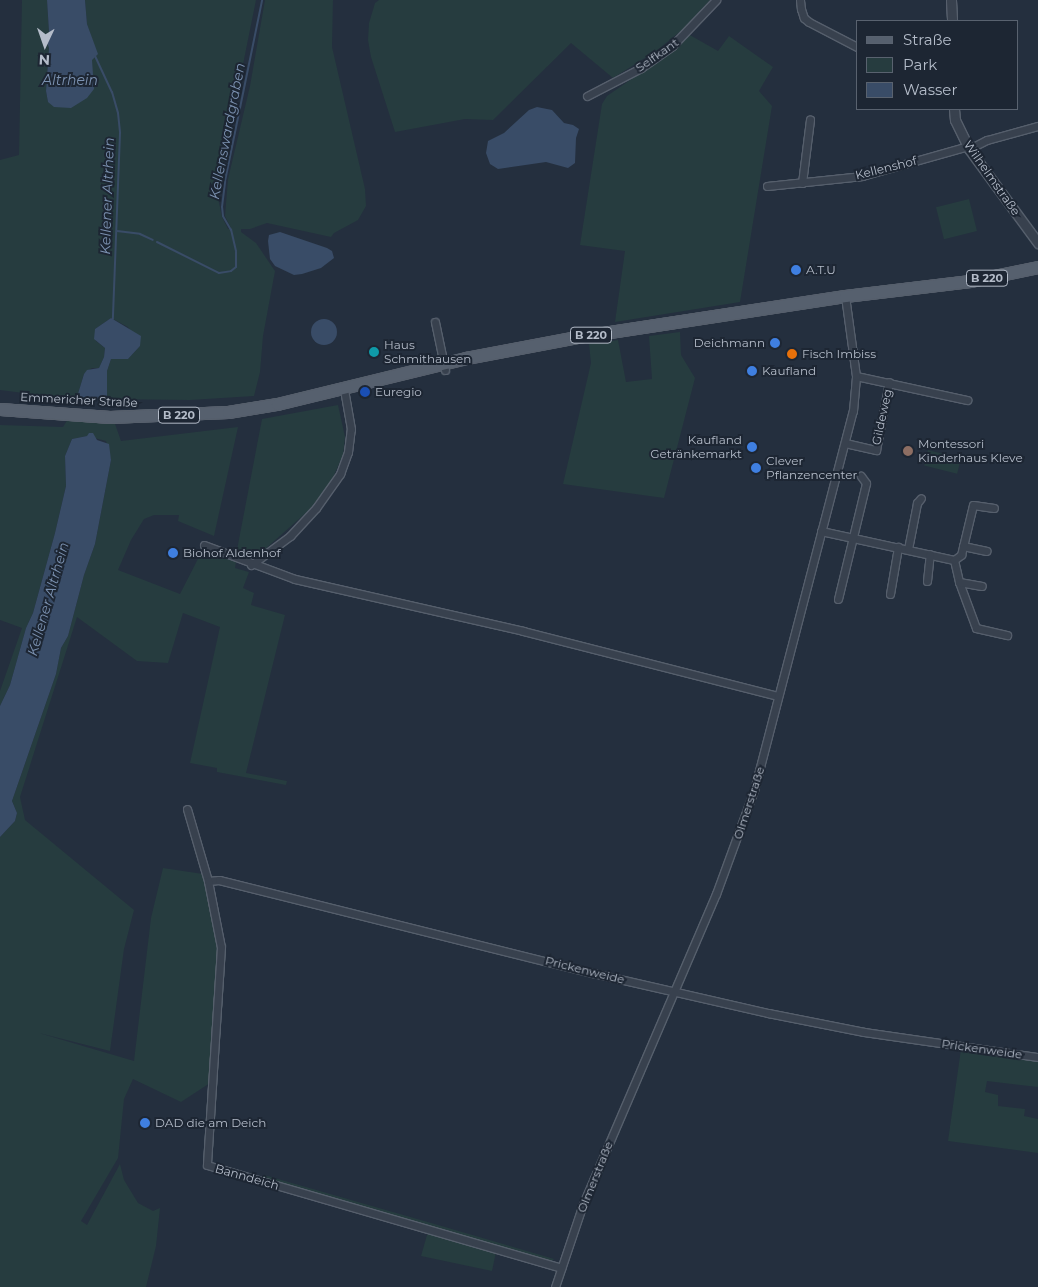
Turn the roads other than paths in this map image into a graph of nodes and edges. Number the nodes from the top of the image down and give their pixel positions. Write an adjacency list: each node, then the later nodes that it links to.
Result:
1 (716, 0): 6 (street, Selfkant)
2 (800, 0): 5 (street)
3 (951, 0): 4 (street)
4 (952, 20)
5 (856, 46)
6 (587, 96)
7 (954, 110): 10 (street, Wilhelmstraße)
8 (810, 120): 11 (street)
9 (1038, 126): 10 (street, Kellenshof)
10 (969, 148): 11 (street, Kellenshof); 13 (street, Wilhelmstraße)
11 (802, 183): 12 (street, Kellenshof)
12 (766, 186)
13 (1038, 243)
14 (1038, 266): 15 (main road, B 220)
15 (845, 296): 17 (main road, B 220); 18 (street, Olmerstraße)
16 (436, 322): 17 (street)
17 (444, 367): 20 (main road, B 220)
18 (856, 376): 19 (street, Gildeweg); 23 (street, Olmerstraße)
19 (889, 382): 21 (street, Gildeweg); 23 (street, Gildeweg)
20 (344, 390): 22 (main road, Emmericher Straße / B 220); 36 (street)
21 (967, 400)
22 (0, 409)
23 (845, 443): 27 (street, Olmerstraße)
24 (861, 476): 28 (street)
25 (922, 498): 32 (street)
26 (994, 508): 30 (street)
27 (821, 531): 28 (street); 43 (street, Olmerstraße)
28 (852, 537): 31 (street); 41 (street)
29 (204, 545): 36 (street)
30 (963, 546): 33 (street); 35 (street)
31 (898, 547): 32 (street); 40 (street)
32 (908, 550): 34 (street)
33 (986, 551)
34 (930, 554): 35 (street); 37 (street)
35 (954, 560): 38 (street)
36 (251, 565): 43 (street)
37 (927, 581)
38 (959, 582): 39 (street); 42 (street)
39 (982, 586)
40 (890, 594)
41 (838, 599)
42 (1007, 635)
43 (778, 696): 46 (street, Olmerstraße)
44 (187, 809): 45 (street)
45 (208, 881): 46 (street, Prickenweide); 48 (street, Banndeich)
46 (674, 992): 47 (street, Prickenweide); 48 (street, Olmerstraße)
47 (1038, 1057)
48 (562, 1268): 49 (street, Olmerstraße)
49 (555, 1287)

